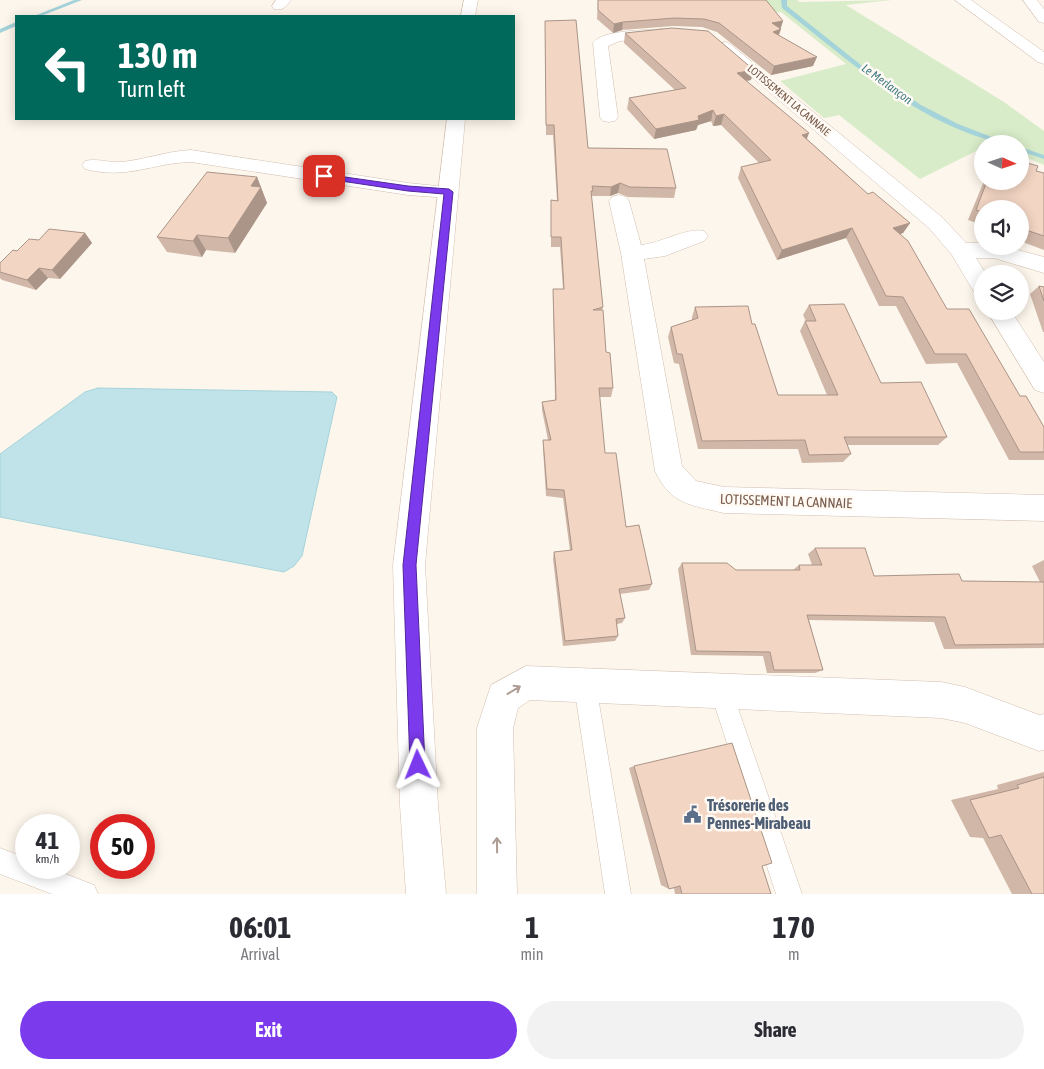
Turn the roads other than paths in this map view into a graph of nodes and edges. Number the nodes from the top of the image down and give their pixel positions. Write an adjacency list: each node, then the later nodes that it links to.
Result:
1 (471, 0): 4 (street)
2 (962, 0): 8 (street)
3 (1030, 0): 5 (street)
4 (468, 15)
5 (1044, 19)
6 (680, 33): 9 (street)
7 (711, 36): 15 (street, LOTISSEMENT LA CANNAIE)
8 (1044, 59)
9 (609, 117)
10 (456, 120): 12 (street)
11 (92, 165): 12 (street)
12 (449, 192): 27 (street)
13 (619, 201): 16 (street, LOTISSEMENT LA CANNAIE)
14 (697, 236): 16 (street)
15 (960, 250): 17 (street); 18 (street, LOTISSEMENT LA CANNAIE)
16 (632, 253): 21 (street, LOTISSEMENT LA CANNAIE)
17 (1044, 265)
18 (974, 273)
19 (1004, 320): 20 (street)
20 (1044, 382)
21 (1044, 508)
22 (585, 686): 23 (street); 28 (street, one-way to 22); 29 (lane)
23 (721, 691): 24 (street); 30 (lane)
24 (1044, 732)
25 (0, 861): 26 (lane)
26 (85, 894)
27 (426, 894)
28 (498, 894)
29 (618, 894)
30 (789, 894)

